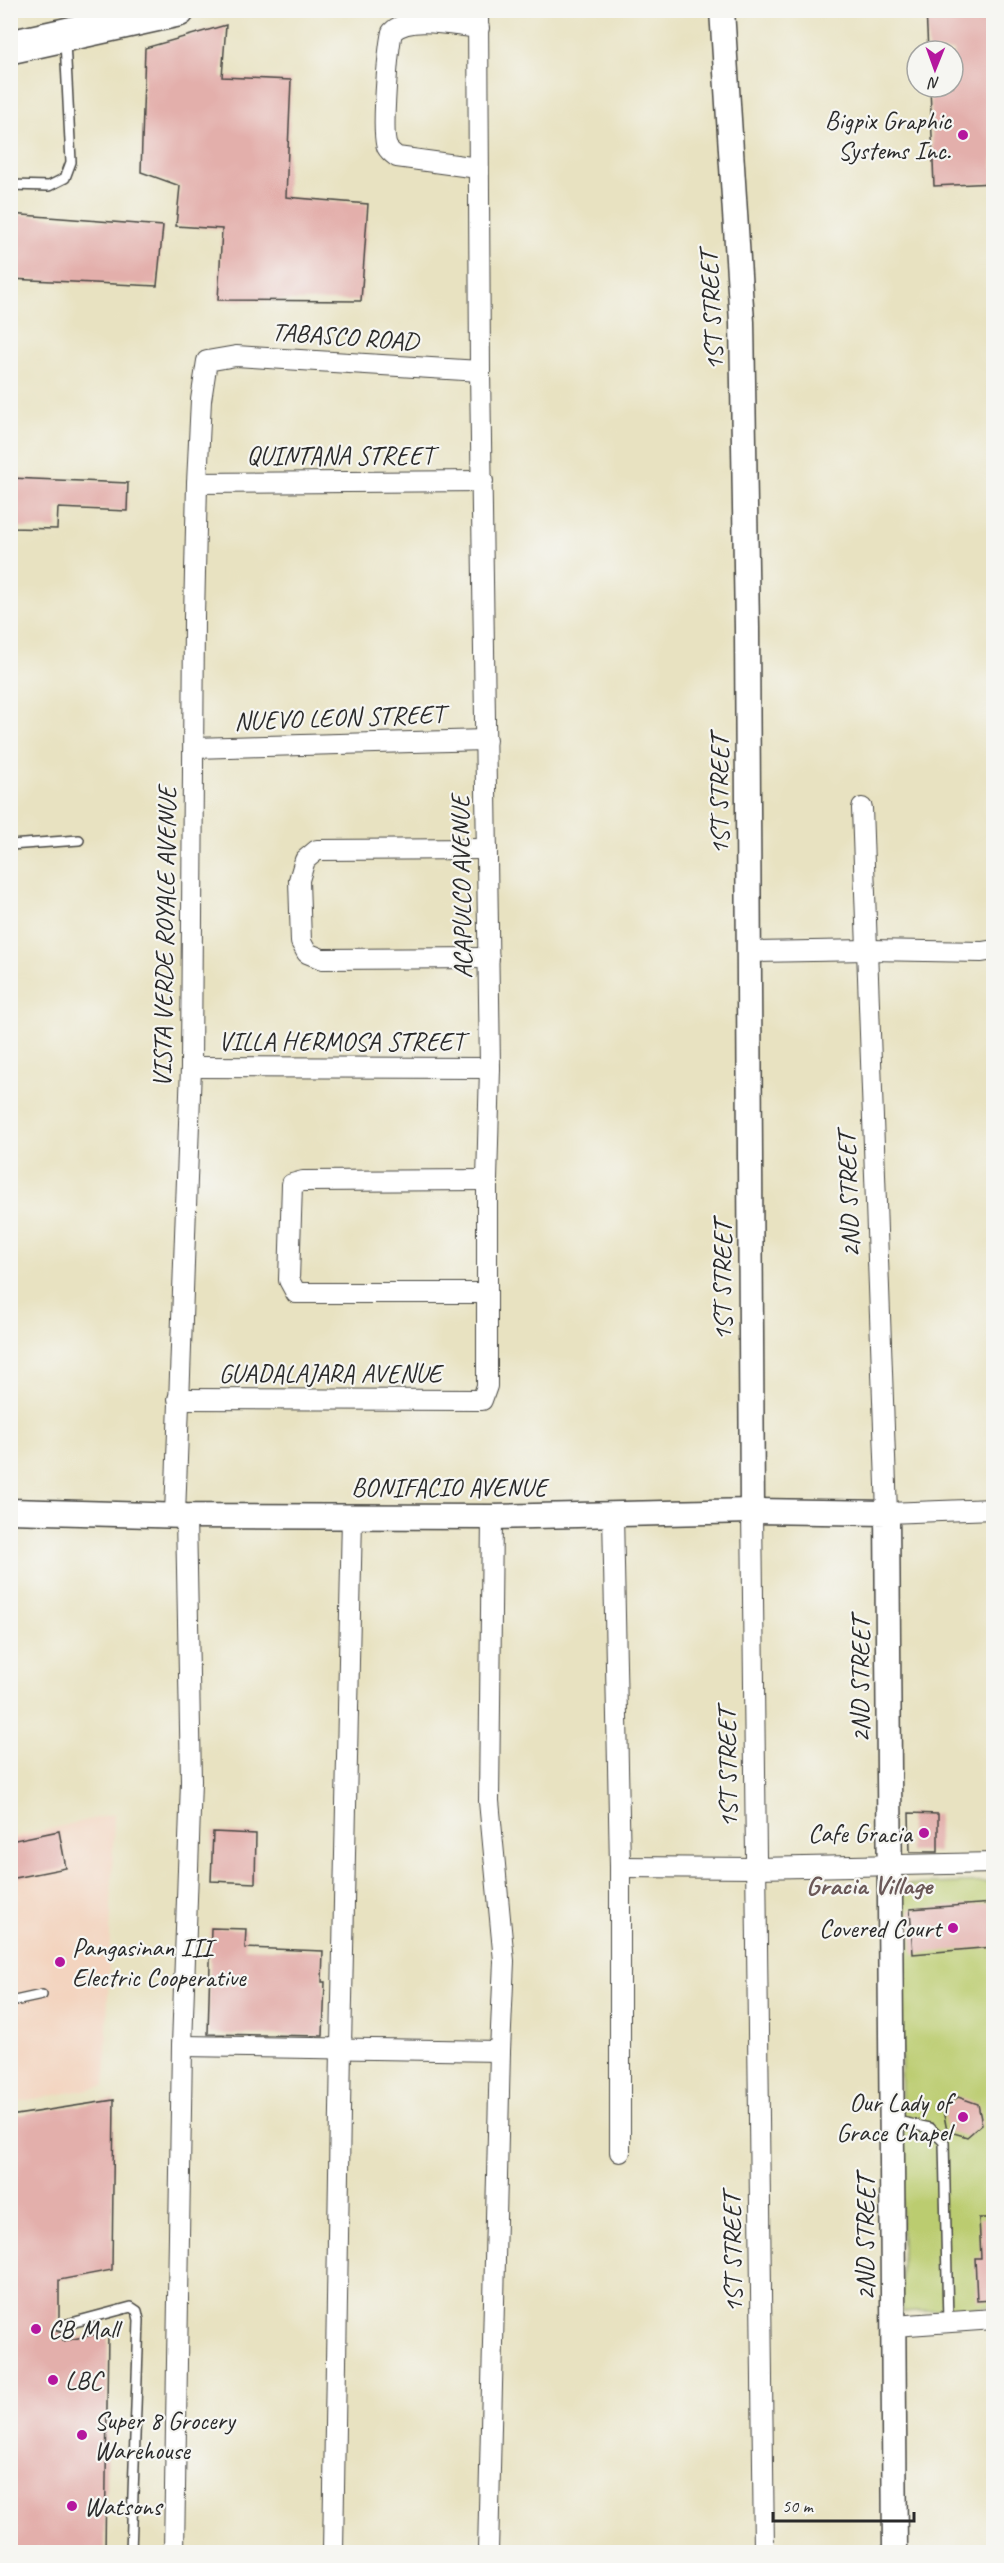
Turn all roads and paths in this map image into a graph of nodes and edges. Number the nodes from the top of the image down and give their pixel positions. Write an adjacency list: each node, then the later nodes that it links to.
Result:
1 (178, 10): 3 (highway)
2 (722, 10): 21 (street, 1ST STREET)
3 (119, 18): 5 (highway)
4 (478, 19): 7 (street, ACAPULCO AVENUE); 7 (street)
5 (65, 34): 6 (highway); 8 (lane)
6 (10, 47)
7 (478, 168): 10 (street, ACAPULCO AVENUE)
8 (10, 185)
9 (207, 361): 10 (street, TABASCO ROAD); 12 (street, VISTA VERDE ROYALE AVENUE)
10 (480, 372): 11 (street, ACAPULCO AVENUE)
11 (483, 481): 12 (street, QUINTANA STREET); 13 (street, ACAPULCO AVENUE)
12 (197, 483): 14 (street, VISTA VERDE ROYALE AVENUE)
13 (486, 740): 14 (street, NUEVO LEON STREET); 18 (street, ACAPULCO AVENUE)
14 (194, 748): 23 (street, VISTA VERDE ROYALE AVENUE)
15 (862, 808): 19 (street, 2ND STREET)
16 (79, 840): 17 (lane)
17 (10, 845)
18 (487, 849): 22 (street, ACAPULCO AVENUE); 22 (street)
19 (869, 950): 20 (street); 21 (street); 32 (street, 2ND STREET)
20 (993, 950)
21 (748, 952): 31 (street, 1ST STREET)
22 (489, 958): 24 (street, ACAPULCO AVENUE)
23 (191, 1067): 24 (street, VILLA HERMOSA STREET); 27 (street, VISTA VERDE ROYALE AVENUE)
24 (490, 1068): 25 (street, ACAPULCO AVENUE)
25 (487, 1180): 26 (street, ACAPULCO AVENUE); 26 (street)
26 (487, 1293): 28 (street, ACAPULCO AVENUE)
27 (178, 1399): 28 (street, GUADALAJARA AVENUE); 34 (street, VISTA VERDE ROYALE AVENUE)
28 (482, 1401)
29 (993, 1509): 32 (street)
30 (10, 1510): 34 (street, BONIFACIO AVENUE)
31 (753, 1511): 32 (street, BONIFACIO AVENUE); 33 (street, BONIFACIO AVENUE); 40 (street, 1ST STREET)
32 (888, 1513): 38 (street, 2ND STREET)
33 (614, 1514): 36 (street, BONIFACIO AVENUE); 39 (street)
34 (181, 1515): 35 (street, BONIFACIO AVENUE); 43 (street, VISTA VERDE ROYALE AVENUE)
35 (352, 1516): 36 (street, BONIFACIO AVENUE); 44 (street)
36 (492, 1517): 45 (street)
37 (993, 1863): 38 (street)
38 (890, 1865): 40 (street); 46 (street, 2ND STREET)
39 (620, 1867): 40 (street); 47 (street)
40 (757, 1868): 56 (street, 1ST STREET)
41 (42, 1995): 42 (lane)
42 (10, 2002)
43 (182, 2046): 44 (street); 53 (street, VISTA VERDE ROYALE AVENUE)
44 (341, 2047): 45 (street); 54 (street)
45 (500, 2051): 55 (street)
46 (892, 2120): 49 (lane); 51 (street, 2ND STREET)
47 (620, 2152)
48 (993, 2319): 49 (street)
49 (948, 2323): 51 (street)
50 (60, 2326): 52 (lane)
51 (894, 2326): 57 (street, 2ND STREET)
52 (131, 2553)
53 (174, 2553)
54 (333, 2553)
55 (488, 2553)
56 (765, 2553)
57 (895, 2553)

